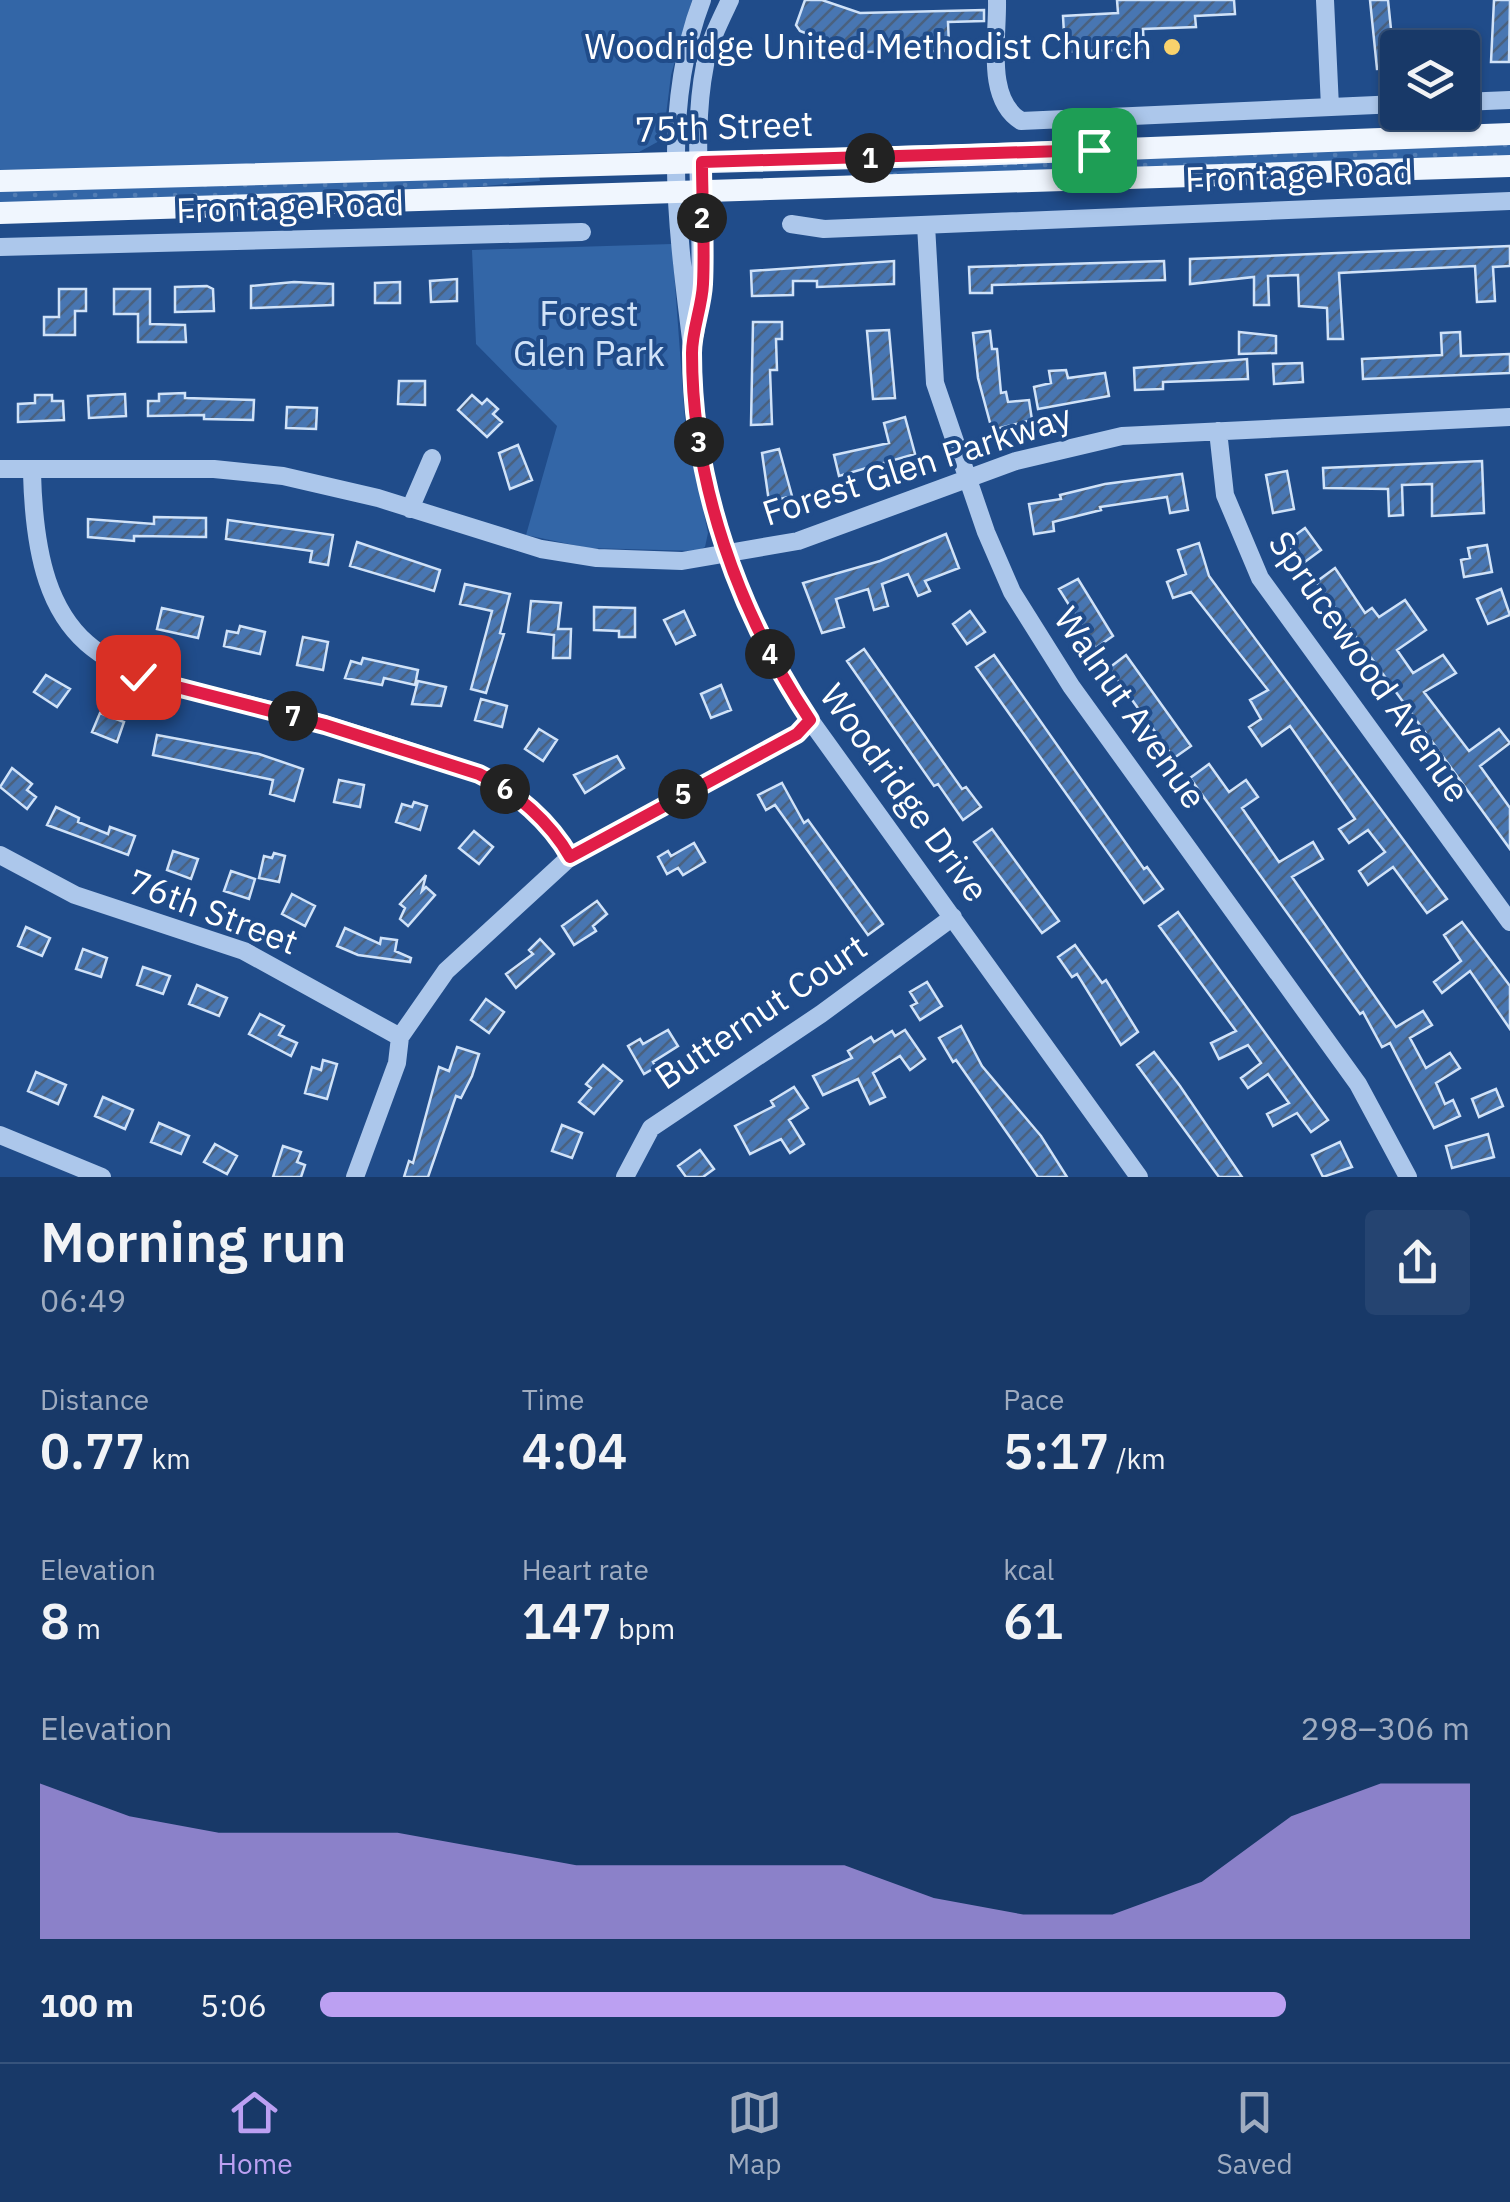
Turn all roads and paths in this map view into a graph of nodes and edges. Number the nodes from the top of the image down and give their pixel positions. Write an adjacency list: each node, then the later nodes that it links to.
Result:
1 (702, 0): 11 (street, Woodridge Drive)
2 (730, 0): 11 (street, Woodridge Drive)
3 (997, 0): 8 (street, Frontage Road)
4 (1325, 0): 8 (street)
5 (1510, 100): 6 (street)
6 (1480, 101)
7 (1380, 105): 8 (street, Frontage Road)
8 (1336, 107): 10 (street)
9 (1510, 134): 10 (main road, 75th Street)
10 (1342, 140): 11 (main road, 75th Street)
11 (690, 162): 13 (main road, 75th Street); 14 (street, Woodridge Drive); 15 (street, Woodridge Drive)
12 (1510, 166): 14 (main road, 75th Street)
13 (0, 180)
14 (702, 194): 15 (main road, 75th Street); 22 (street, Woodridge Drive)
15 (678, 195): 17 (main road, 75th Street); 22 (street, Woodridge Drive)
16 (1510, 201): 19 (street, Frontage Road)
17 (0, 212)
18 (791, 224): 19 (street, Frontage Road)
19 (926, 225): 28 (street, Walnut Avenue)
20 (582, 232): 21 (street, Frontage Road)
21 (0, 247)
22 (692, 349): 30 (street, Woodridge Drive)
23 (1510, 416): 24 (street, Forest Glen Parkway)
24 (1218, 431): 28 (street, Forest Glen Parkway); 35 (street, Sprucewood Avenue)
25 (432, 458): 29 (street)
26 (0, 470): 27 (street, Forest Glen Parkway)
27 (32, 473): 29 (street, Forest Glen Parkway); 33 (street)
28 (969, 480): 30 (street, Forest Glen Parkway); 42 (street, Walnut Avenue)
29 (410, 509): 30 (street, Forest Glen Parkway)
30 (728, 556): 31 (street, Woodridge Drive)
31 (810, 720): 33 (street); 34 (street, Woodridge Drive)
32 (0, 854): 36 (street, 76th Street)
33 (570, 857): 36 (street)
34 (952, 917): 40 (street, Butternut Court); 41 (street, Woodridge Drive)
35 (1510, 922)
36 (400, 1037): 39 (street)
37 (0, 1135): 38 (street)
38 (102, 1177)
39 (355, 1177)
40 (624, 1177)
41 (1139, 1177)
42 (1408, 1177)

